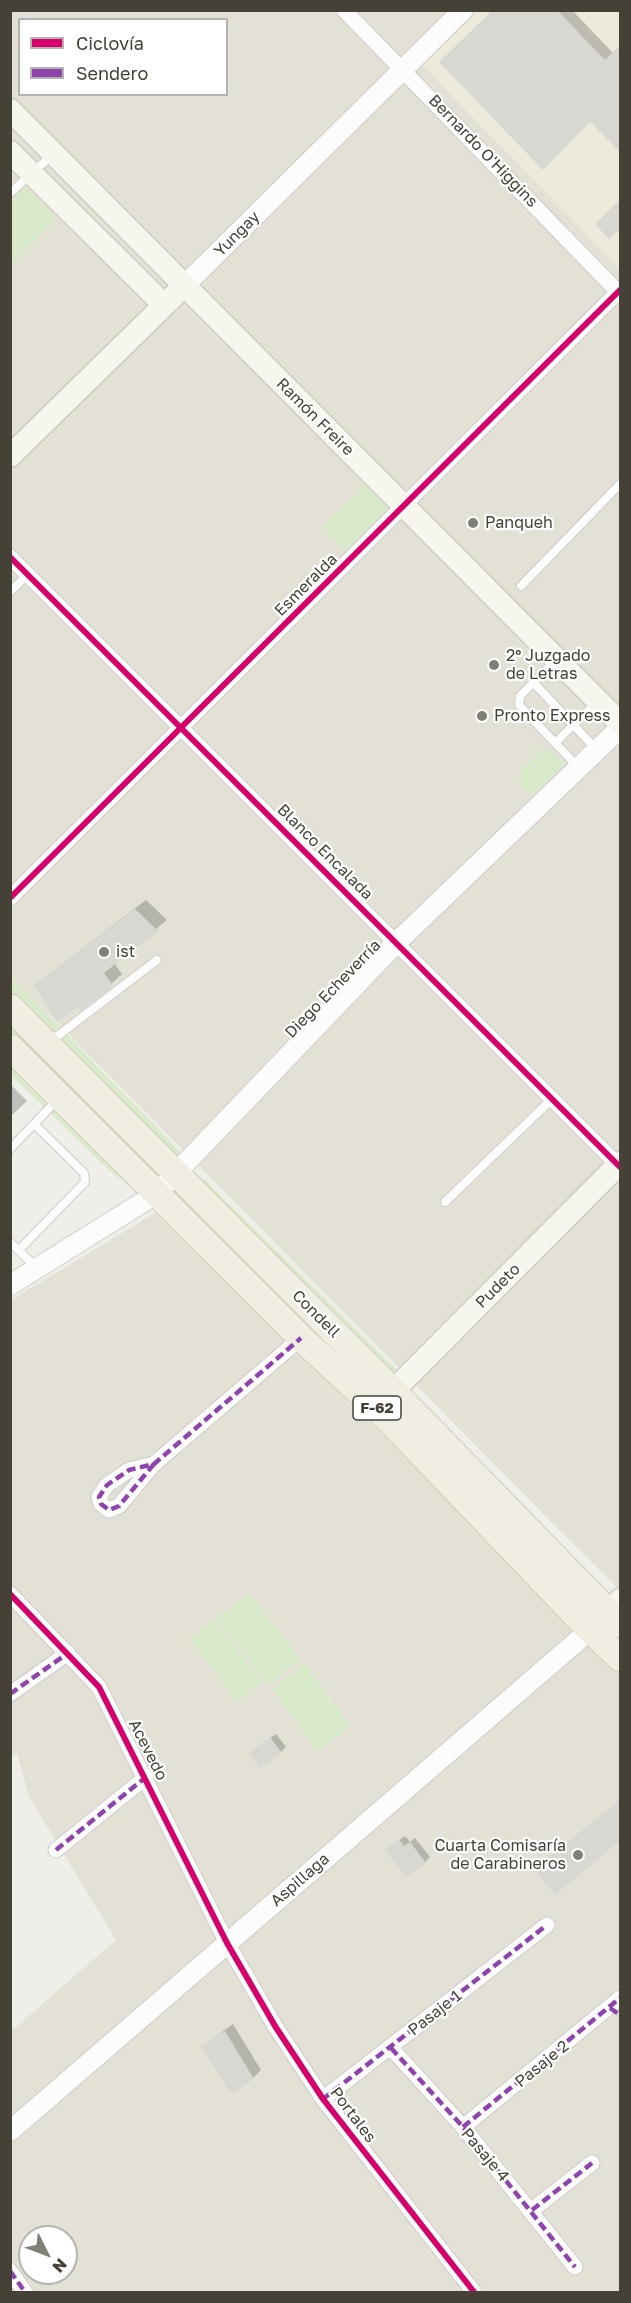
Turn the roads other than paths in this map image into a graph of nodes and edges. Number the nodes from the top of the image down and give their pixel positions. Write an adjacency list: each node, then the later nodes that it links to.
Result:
1 (344, 10): 3 (street, Bernardo O'Higgins)
2 (463, 10): 3 (street, Yungay)
3 (403, 68): 9 (street, Yungay); 10 (street, Bernardo O'Higgins)
4 (10, 110): 6 (main road, Ramón Freire)
5 (10, 152): 7 (main road)
6 (53, 153): 7 (lane); 9 (main road, Ramón Freire)
7 (32, 173): 8 (lane); 11 (main road)
8 (10, 193)
9 (184, 286): 11 (main road, Yungay); 14 (main road, Ramón Freire)
10 (620, 292): 14 (street, Esmeralda)
11 (164, 305): 12 (main road, Yungay)
12 (10, 456)
13 (621, 484): 17 (lane)
14 (405, 506): 19 (main road, Ramón Freire); 24 (street, Esmeralda)
15 (10, 557): 16 (street, Blanco Encalada)
16 (28, 574): 18 (lane); 24 (street, Blanco Encalada)
17 (521, 586)
18 (10, 592)
19 (557, 659): 20 (lane); 21 (main road, Ramón Freire)
20 (534, 682): 22 (lane); 25 (lane)
21 (598, 701): 22 (lane); 23 (main road, Ramón Freire)
22 (574, 725): 25 (lane); 26 (lane)
23 (621, 726): 26 (street, Diego Echeverría)
24 (181, 727): 28 (street, Esmeralda); 29 (street, Blanco Encalada)
25 (555, 743): 27 (lane)
26 (597, 750): 27 (street, Diego Echeverría)
27 (579, 767): 29 (street, Diego Echeverría)
28 (10, 898)
29 (396, 943): 35 (street, Blanco Encalada); 39 (street, Diego Echeverría)
30 (157, 960): 32 (lane)
31 (10, 1007): 32 (main road, Condell / F-62)
32 (47, 1044): 39 (main road, Condell / F-62)
33 (10, 1047): 34 (main road, Condell / F-62)
34 (60, 1097): 36 (lane); 40 (main road, Condell / F-62)
35 (552, 1099): 38 (street, Blanco Encalada); 41 (lane)
36 (35, 1125): 37 (lane); 43 (lane)
37 (10, 1149)
38 (620, 1165): 47 (main road, Pudeto)
39 (175, 1174): 40 (street, Diego Echeverría); 47 (main road, Condell / F-62)
40 (156, 1194): 44 (street, Diego Echeverría); 46 (main road, Condell / F-62)
41 (445, 1202)
42 (10, 1242): 43 (lane)
43 (19, 1250): 44 (lane)
44 (37, 1269): 45 (street, Diego Echeverría)
45 (10, 1285)
46 (301, 1338): 48 (main road, Condell / F-62); 49 (street)
47 (393, 1391): 48 (main road, Pudeto); 51 (main road, Condell / F-62)
48 (385, 1416): 52 (main road, Condell / F-62)
49 (154, 1464)
50 (10, 1594): 53 (street, Acevedo)
51 (616, 1612): 52 (main road)
52 (590, 1630): 54 (main road, Condell / F-62); 59 (street, Aspillaga)
53 (68, 1653): 55 (street); 56 (street, Acevedo)
54 (621, 1658)
55 (10, 1694)
56 (146, 1777): 57 (street); 59 (street, Acevedo)
57 (56, 1850)
58 (547, 1925): 61 (street, Pasaje 1)
59 (227, 1943): 62 (street, Portales); 64 (street, Aspillaga)
60 (617, 2007): 63 (street, Pasaje 2)
61 (391, 2048): 62 (street, Pasaje 1); 63 (street, Pasaje 4)
62 (323, 2099): 70 (street, Portales)
63 (462, 2127): 66 (street, Pasaje 4)
64 (10, 2131)
65 (592, 2163): 66 (street)
66 (532, 2210): 67 (street, Pasaje 4)
67 (575, 2266)
68 (11, 2272): 69 (street)
69 (25, 2292)
70 (474, 2292)

